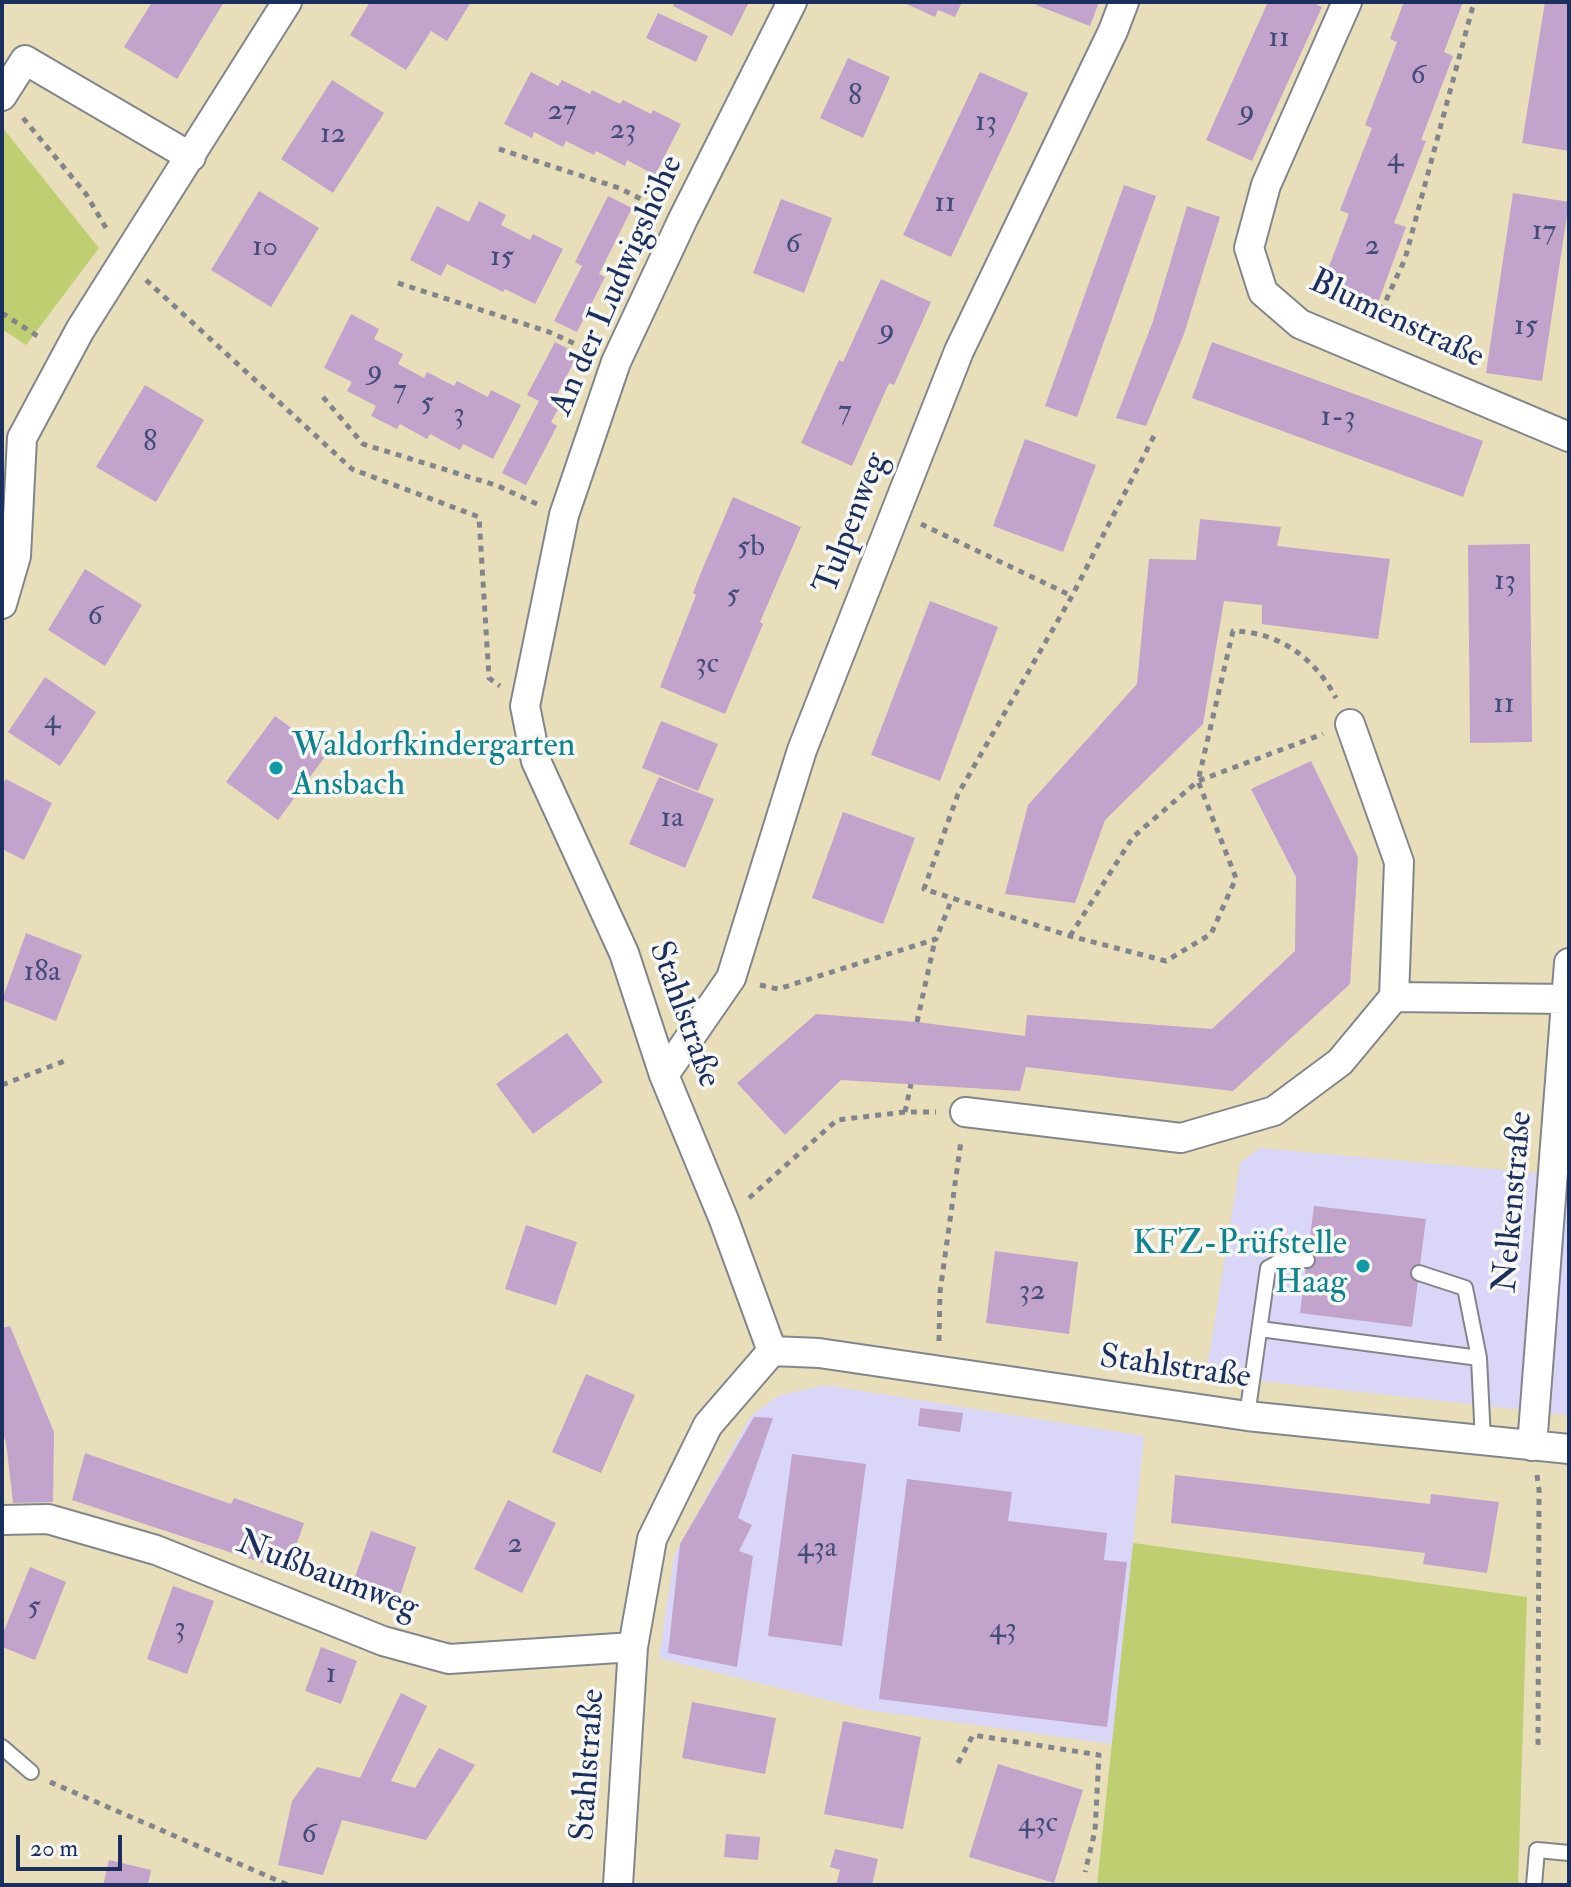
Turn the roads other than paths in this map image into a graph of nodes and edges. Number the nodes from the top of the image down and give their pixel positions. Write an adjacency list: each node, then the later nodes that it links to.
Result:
1 (287, 2): 6 (street)
2 (792, 2): 9 (street, An der Ludwigshöhe)
3 (1124, 2): 14 (street, Tulpenweg)
4 (1347, 2): 7 (street, Blumenstraße)
5 (2, 96): 6 (street)
6 (191, 157): 8 (street)
7 (1569, 437)
8 (2, 604)
9 (525, 706): 14 (street, Stahlstraße)
10 (1350, 724): 12 (street)
11 (1569, 963): 13 (street, Nelkenstraße)
12 (1394, 997): 13 (street); 15 (street)
13 (1568, 999): 23 (street, Nelkenstraße)
14 (664, 1075): 19 (street, Stahlstraße)
15 (965, 1112)
16 (1307, 1260): 18 (lane)
17 (1419, 1273): 20 (lane)
18 (1260, 1329): 20 (lane); 21 (lane)
19 (772, 1351): 21 (street, Stahlstraße); 26 (street, Stahlstraße)
20 (1479, 1358): 22 (lane)
21 (1247, 1416): 22 (street, Stahlstraße)
22 (1483, 1441): 23 (street, Stahlstraße)
23 (1532, 1446): 24 (street, Stahlstraße)
24 (1569, 1449)
25 (2, 1520): 26 (street, Nußbaumweg)
26 (633, 1647): 30 (street, Stahlstraße)
27 (2, 1747): 28 (lane)
28 (31, 1772)
29 (1569, 1853): 31 (lane)
30 (618, 1885)
31 (1534, 1885)

